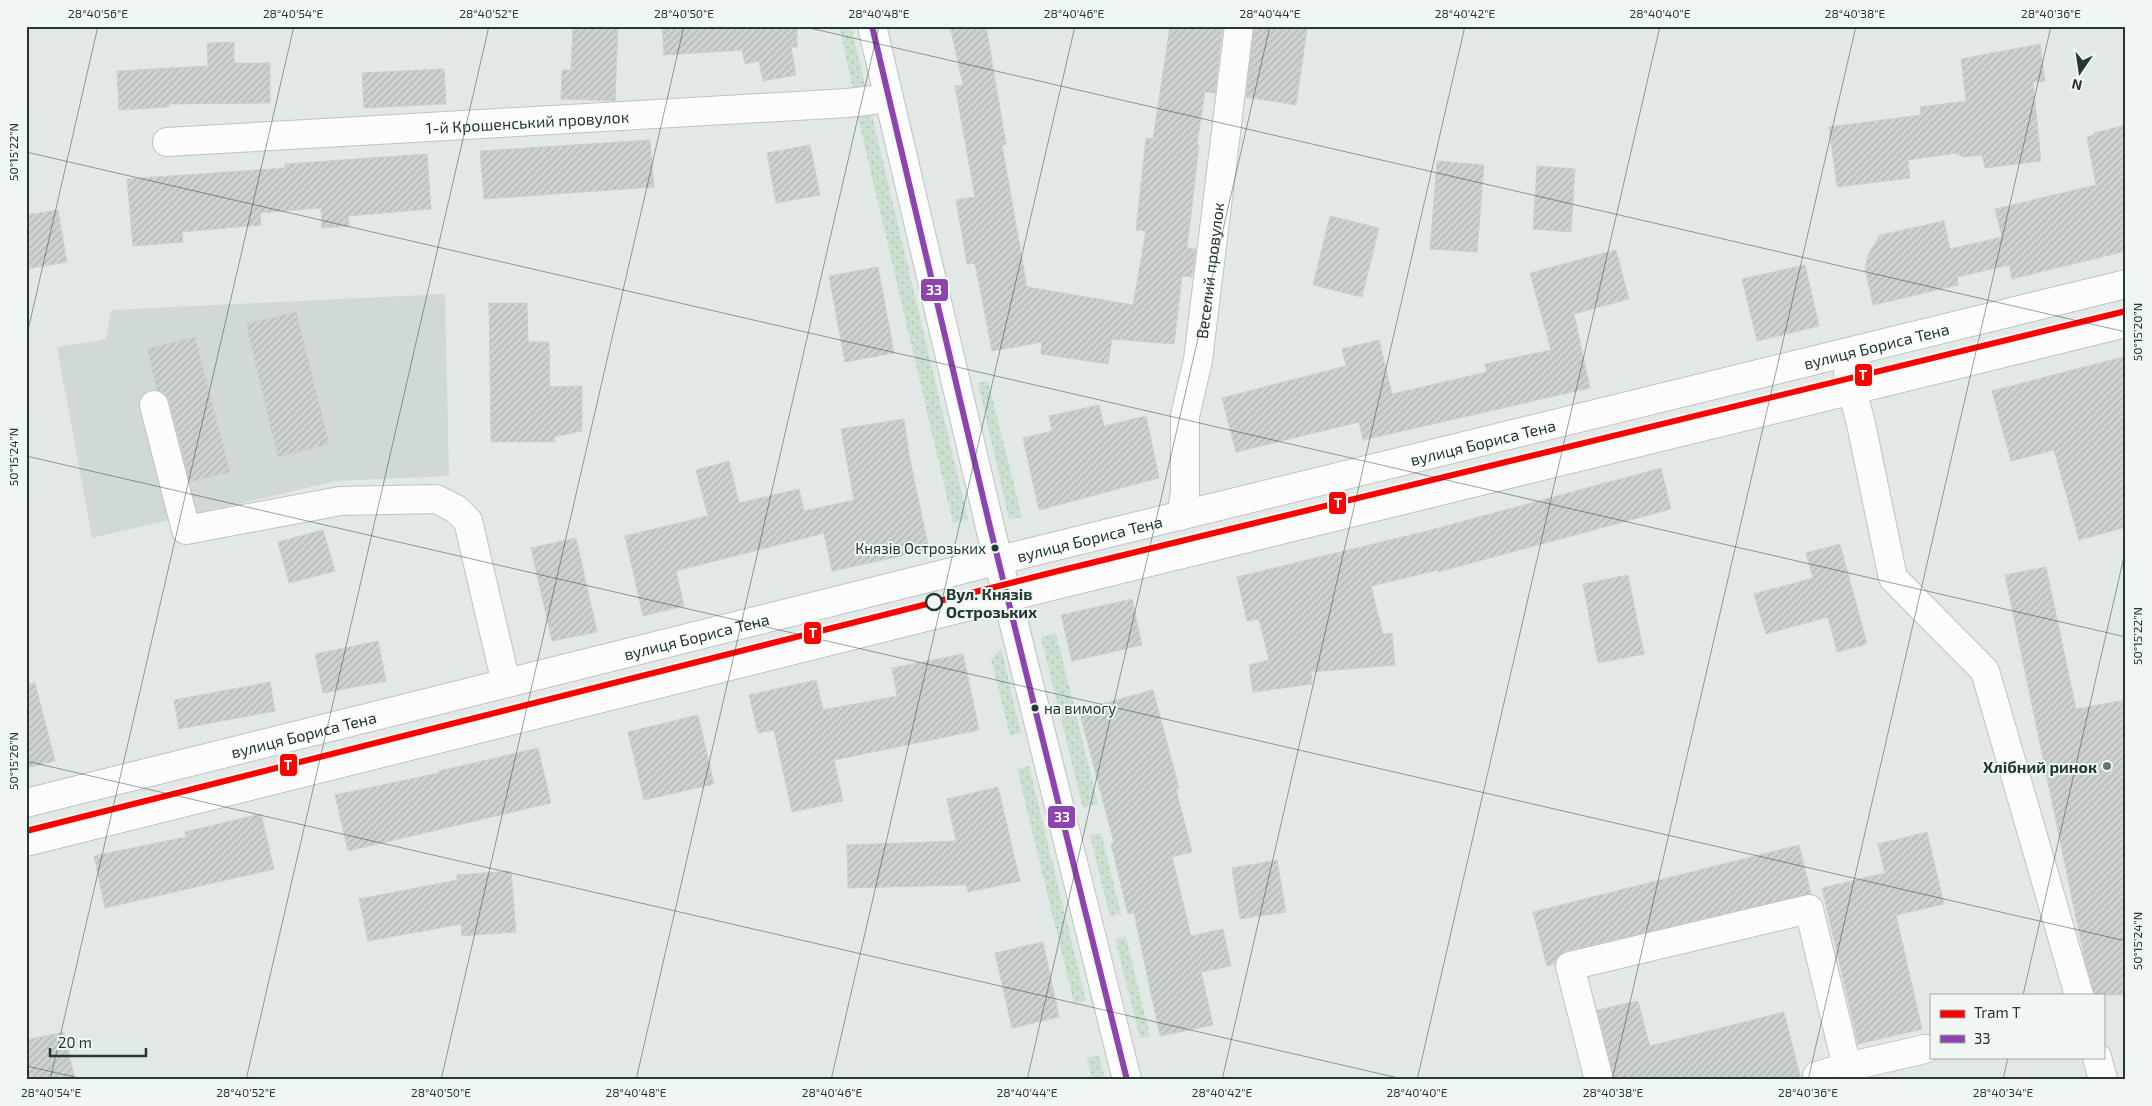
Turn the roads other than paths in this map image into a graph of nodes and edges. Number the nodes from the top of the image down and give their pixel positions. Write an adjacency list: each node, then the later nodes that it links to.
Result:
1 (872, 26): 3 (street)
2 (1239, 26): 10 (street, Веселий провулок)
3 (889, 98): 4 (street, 1-й Крошенський провулок); 11 (street)
4 (167, 142)
5 (2126, 284): 7 (street, вулиця Бориса Тена)
6 (2126, 323): 8 (street)
7 (1843, 354): 8 (street); 10 (street, вулиця Бориса Тена)
8 (1853, 392): 12 (street); 16 (street)
9 (154, 405): 13 (street)
10 (1181, 516): 11 (street, вулиця Бориса Тена)
11 (998, 560): 12 (street); 13 (street, вулиця Бориса Тена)
12 (1008, 597): 15 (street); 21 (street)
13 (506, 683): 14 (street, вулиця Бориса Тена)
14 (26, 803)
15 (26, 842)
16 (2079, 994)
17 (1925, 1049): 19 (street)
18 (2097, 1058): 23 (street)
19 (1847, 1067): 20 (street); 22 (street)
20 (1817, 1076)
21 (1127, 1080)
22 (1599, 1080)
23 (2103, 1080)

